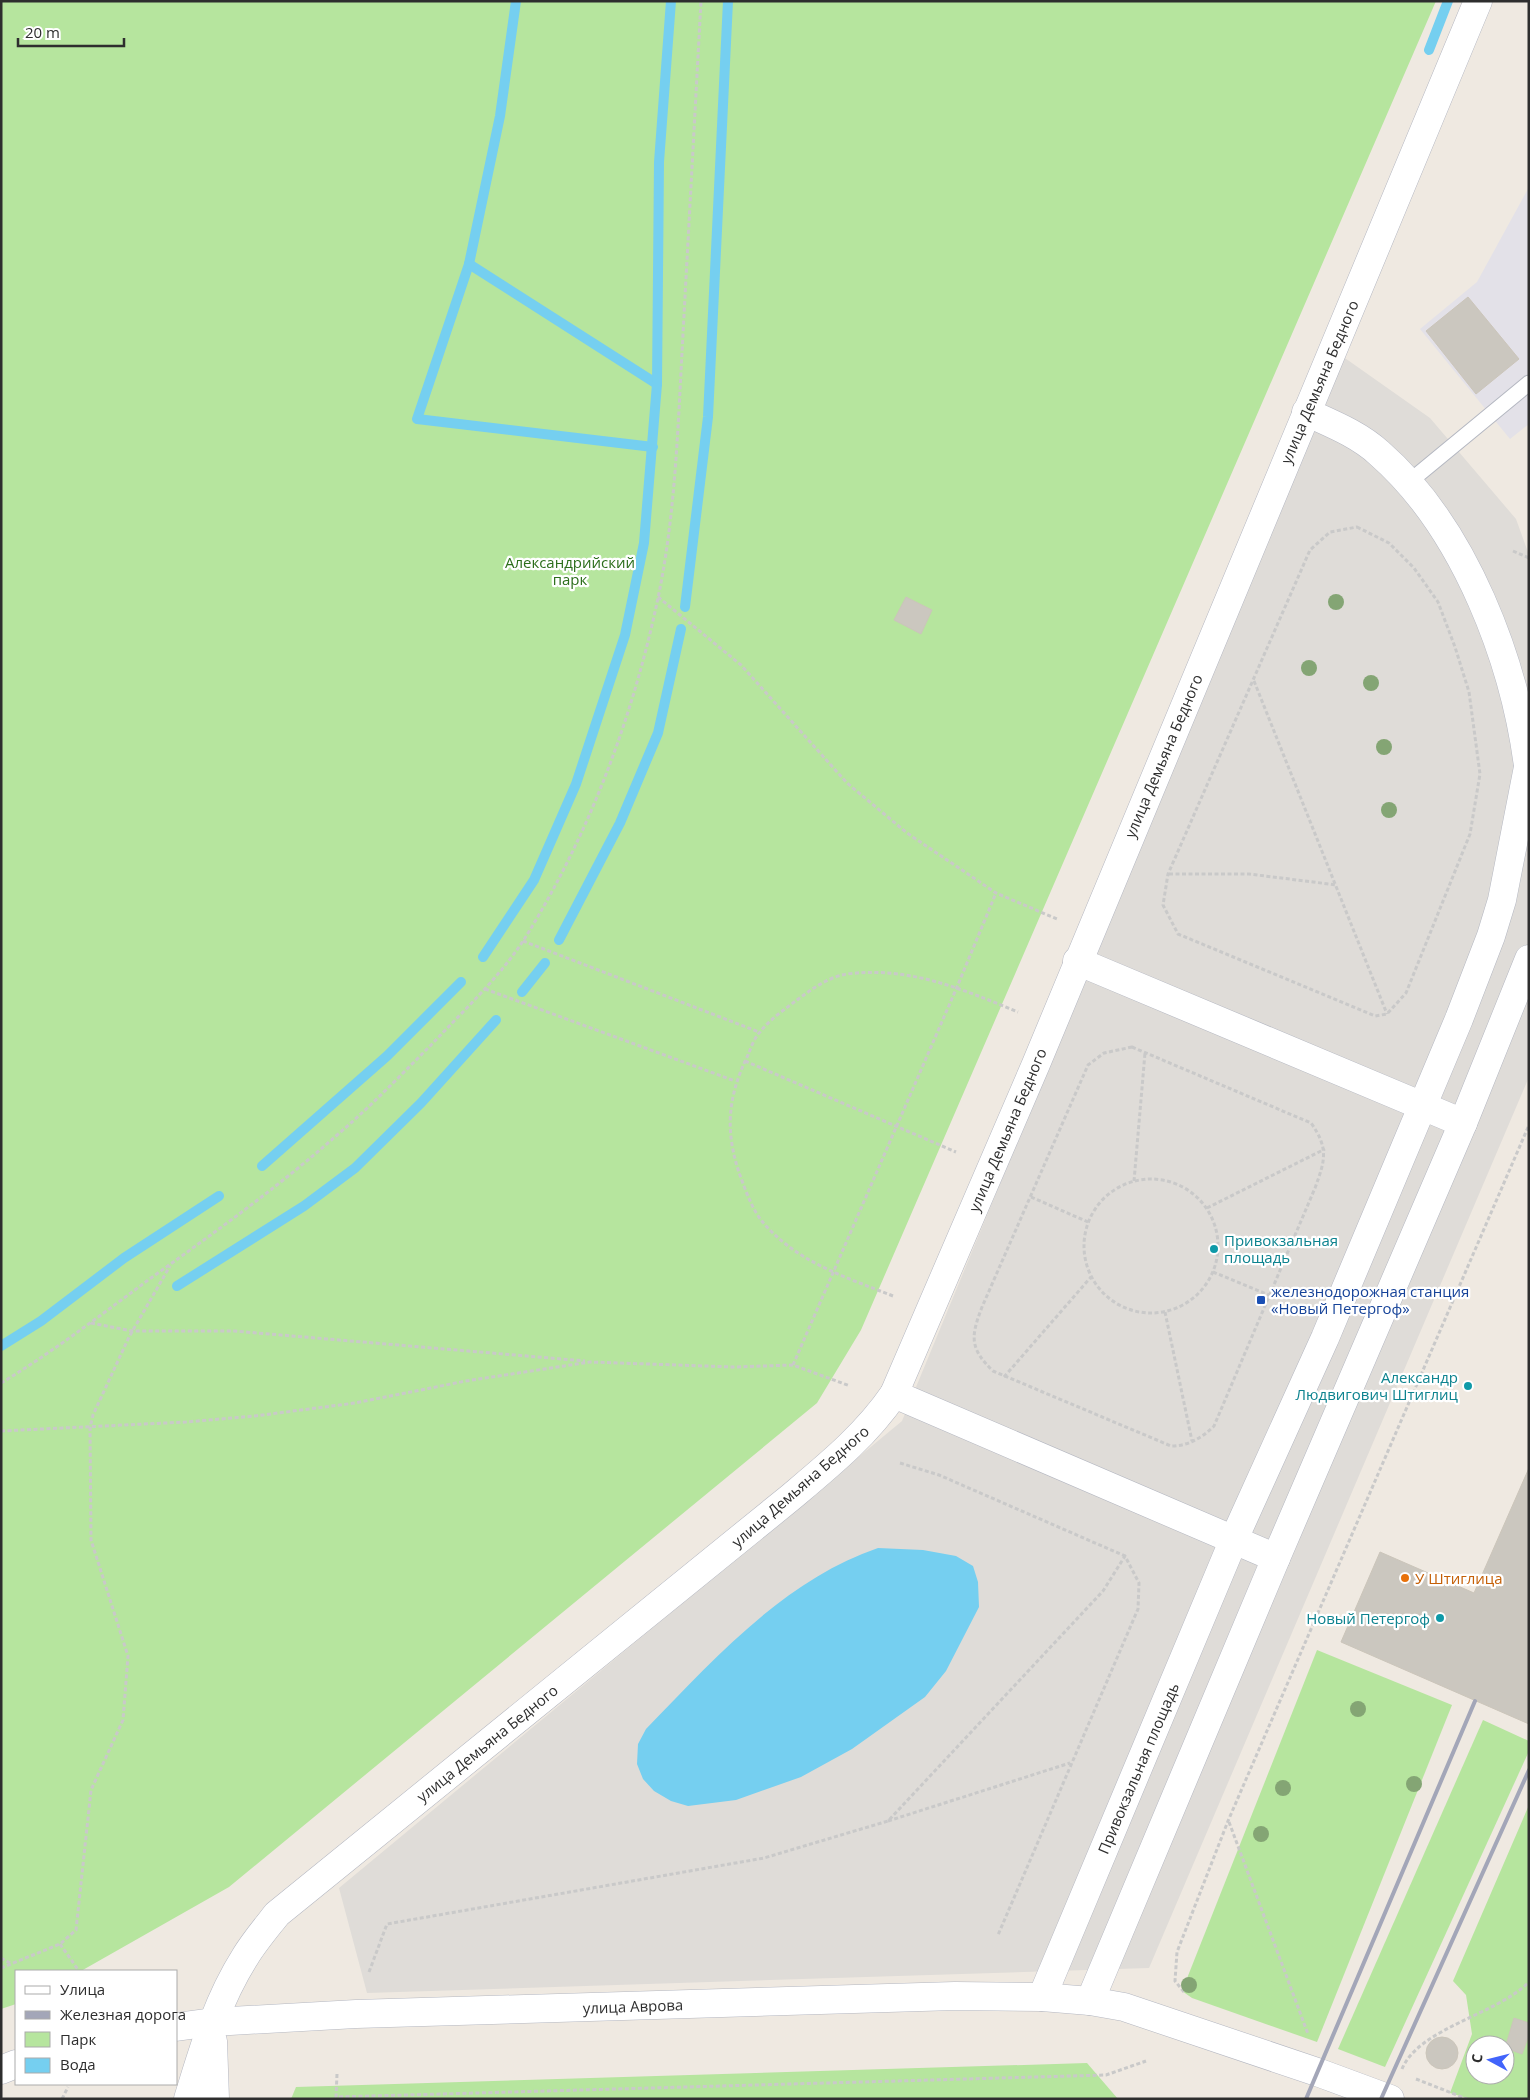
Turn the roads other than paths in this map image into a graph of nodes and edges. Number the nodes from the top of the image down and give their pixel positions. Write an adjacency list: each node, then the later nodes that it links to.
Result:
1 (1478, 1): 3 (street, улица Демьяна Бедного)
2 (1529, 384): 4 (lane)
3 (1306, 412): 4 (street, Привокзальная площадь); 7 (street, улица Демьяна Бедного)
4 (1409, 482): 5 (street, Привокзальная площадь)
5 (1528, 771): 8 (street, Привокзальная площадь)
6 (1529, 959): 9 (street)
7 (1077, 961): 8 (street); 10 (street, улица Демьяна Бедного)
8 (1422, 1105): 9 (street); 11 (street, Привокзальная площадь)
9 (1464, 1123): 12 (street)
10 (894, 1394): 11 (street); 15 (street, улица Демьяна Бедного)
11 (1234, 1539): 12 (street); 13 (street, Привокзальная площадь)
12 (1276, 1558): 14 (street)
13 (1042, 1997): 14 (street, улица Аврова); 15 (street, улица Аврова)
14 (1090, 2001): 21 (street, улица Аврова)
15 (213, 2022): 16 (street, улица Аврова); 19 (street, улица Демьяна Бедного); 20 (street)
16 (178, 2027)
17 (15, 2064): 18 (street)
18 (1, 2070)
19 (188, 2099)
20 (215, 2099)
21 (1390, 2099)

